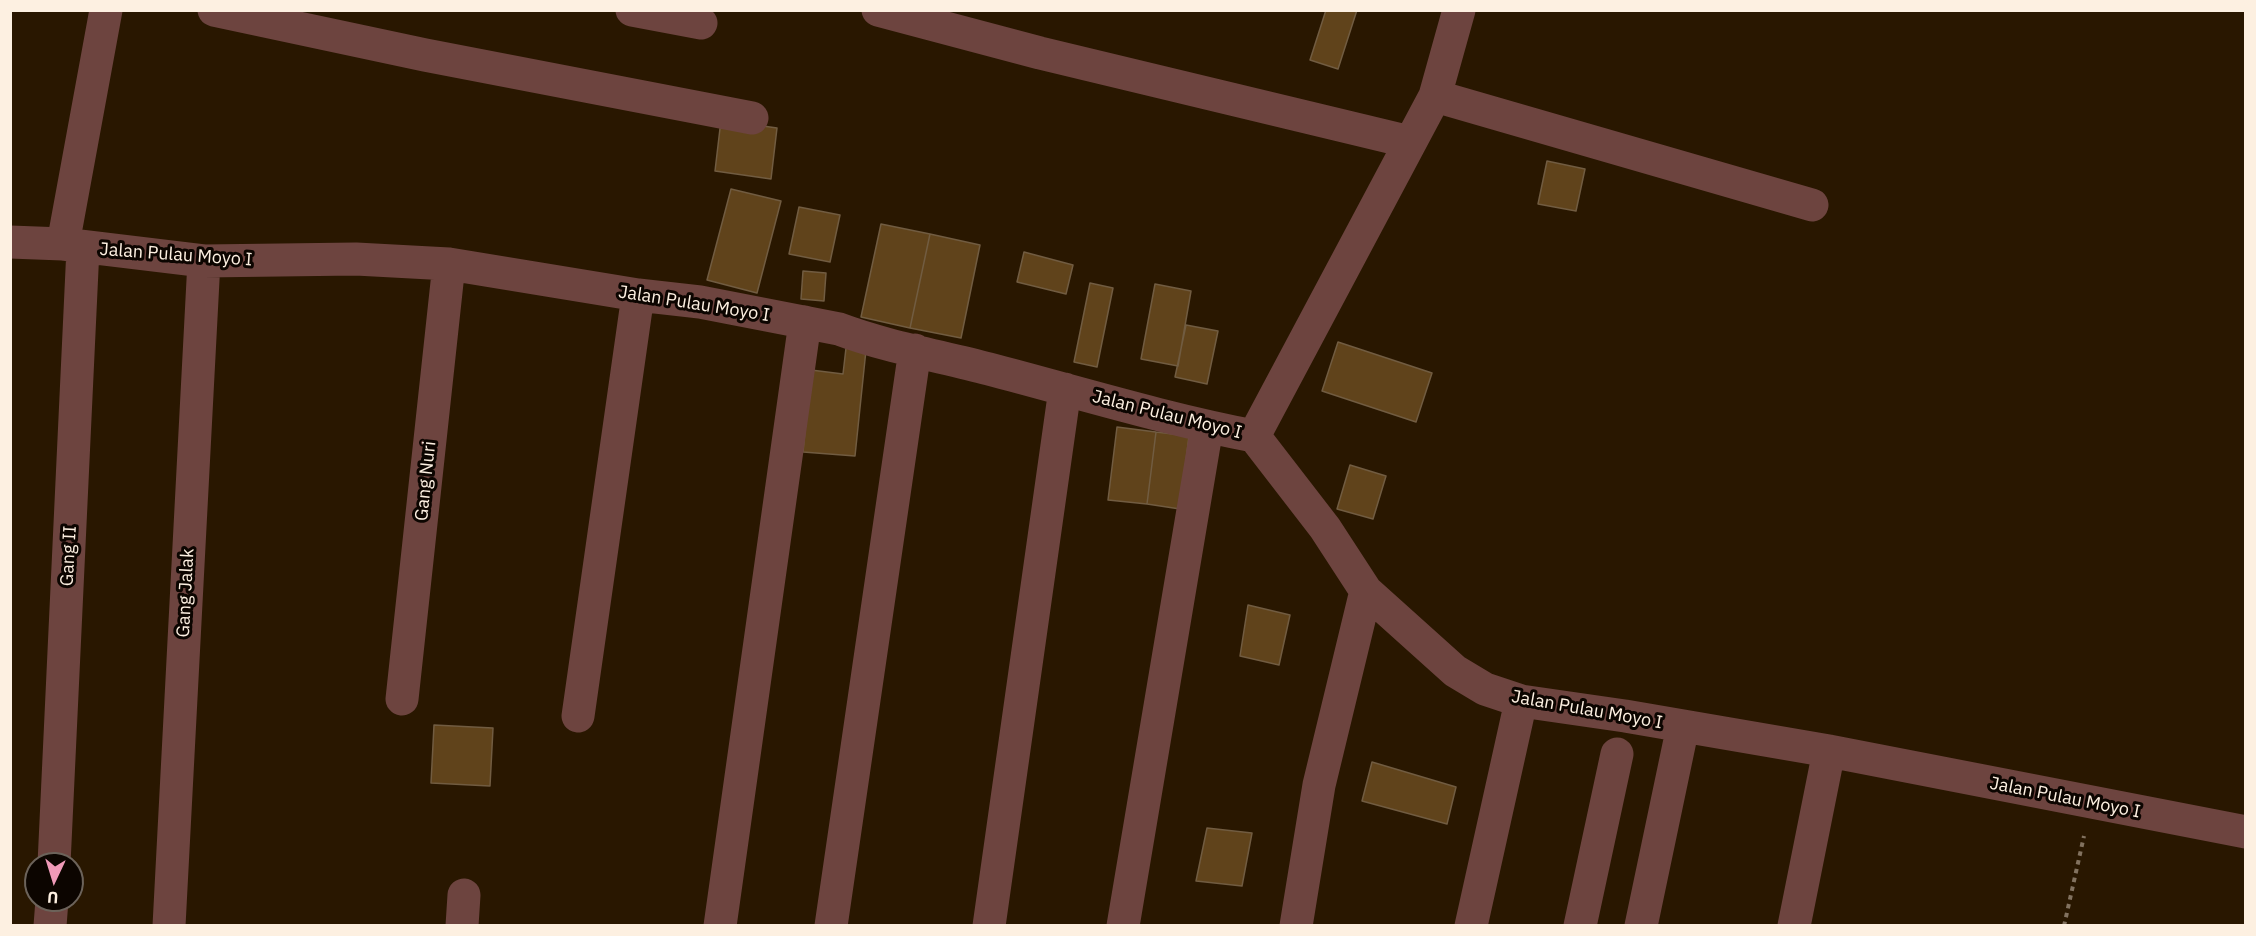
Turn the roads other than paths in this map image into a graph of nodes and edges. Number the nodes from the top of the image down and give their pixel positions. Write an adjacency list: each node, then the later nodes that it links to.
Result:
1 (106, 10): 12 (street, Gang II)
2 (214, 10): 8 (street)
3 (632, 10): 6 (street)
4 (878, 10): 9 (street)
5 (1459, 10): 7 (street)
6 (702, 23)
7 (1435, 96): 9 (street); 10 (street)
8 (752, 118)
9 (1410, 142): 20 (street)
10 (1812, 205)
11 (10, 242): 12 (street, Jalan Pulau Moyo I)
12 (73, 246): 13 (street, Jalan Pulau Moyo I); 29 (street, Gang II)
13 (204, 261): 14 (street, Jalan Pulau Moyo I); 30 (street, Gang Jalak)
14 (449, 264): 15 (street, Jalan Pulau Moyo I); 22 (street, Gang Nuri)
15 (638, 295): 16 (street, Jalan Pulau Moyo I); 24 (street)
16 (805, 322): 17 (street, Jalan Pulau Moyo I); 31 (street)
17 (915, 350): 18 (street, Jalan Pulau Moyo I); 32 (street)
18 (1065, 389): 19 (street, Jalan Pulau Moyo I); 33 (street)
19 (1206, 427): 20 (street, Jalan Pulau Moyo I); 34 (street)
20 (1254, 436): 21 (street, Jalan Pulau Moyo I)
21 (1366, 591): 23 (street, Jalan Pulau Moyo I); 35 (street)
22 (402, 699)
23 (1521, 701): 25 (street, Jalan Pulau Moyo I); 36 (street)
24 (578, 716)
25 (1683, 726): 26 (street, Jalan Pulau Moyo I); 38 (street)
26 (1828, 751): 28 (street, Jalan Pulau Moyo I); 39 (street)
27 (1617, 754): 37 (street)
28 (2246, 832)
29 (54, 852)
30 (169, 926)
31 (720, 926)
32 (831, 926)
33 (989, 926)
34 (1123, 926)
35 (1296, 926)
36 (1472, 926)
37 (1580, 926)
38 (1641, 926)
39 (1794, 926)

